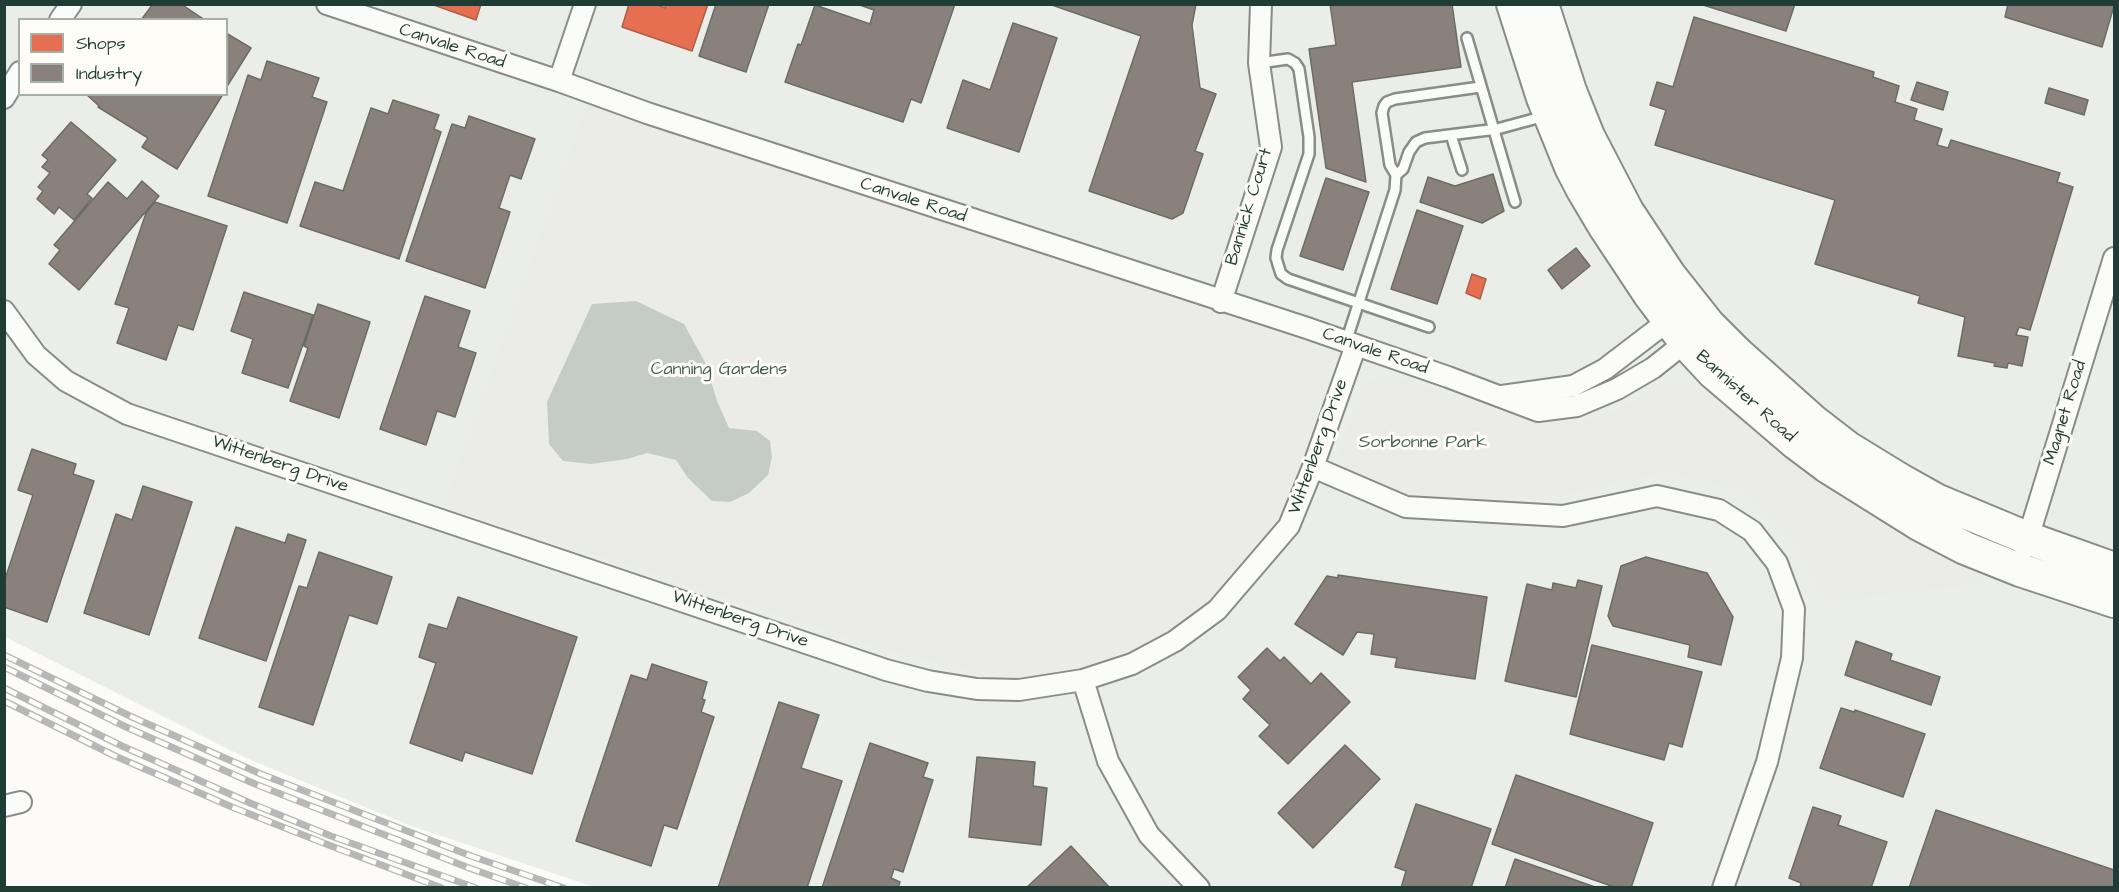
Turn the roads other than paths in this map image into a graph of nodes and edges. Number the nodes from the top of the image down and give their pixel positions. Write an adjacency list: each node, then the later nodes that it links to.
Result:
1 (71, 4): 7 (street)
2 (327, 4): 11 (street, Canvale Road)
3 (585, 4): 11 (street)
4 (1261, 4): 9 (street, Bannick Court)
5 (1513, 4): 14 (main road, Bannister Road)
6 (1542, 4): 24 (main road, Bannister Road)
7 (61, 18)
8 (1467, 38): 12 (lane)
9 (1259, 63): 21 (street, Bannick Court); 22 (lane)
10 (18, 75): 13 (street)
11 (559, 81): 21 (street, Canvale Road)
12 (1480, 87): 15 (lane); 18 (lane)
13 (4, 98)
14 (1550, 115): 15 (lane); 24 (main road, Bannister Road)
15 (1492, 129): 16 (lane); 19 (lane)
16 (1451, 135): 17 (lane); 18 (lane)
17 (1462, 170)
18 (1396, 175): 22 (lane)
19 (1515, 202)
20 (2115, 258): 29 (street, Magnet Road)
21 (1221, 302): 26 (street, Canvale Road)
22 (1359, 304): 25 (lane); 26 (lane)
23 (4, 311): 33 (street, Wittenberg Drive)
24 (1688, 322): 27 (street, Canvale Road); 27 (street, Canvale Road); 29 (main road, Bannister Road); 31 (main road, Bannister Road)
25 (1429, 327)
26 (1351, 343): 27 (street, Canvale Road); 28 (street, Wittenberg Drive)
27 (1500, 396)
28 (1313, 466): 33 (street, Wittenberg Drive); 35 (street)
29 (2027, 538): 30 (main road, Bannister Road); 31 (street, Magnet Road)
30 (2115, 569)
31 (2020, 570): 32 (main road, Bannister Road)
32 (2115, 601)
33 (1083, 680): 34 (street)
34 (1199, 888)
35 (1723, 888)

